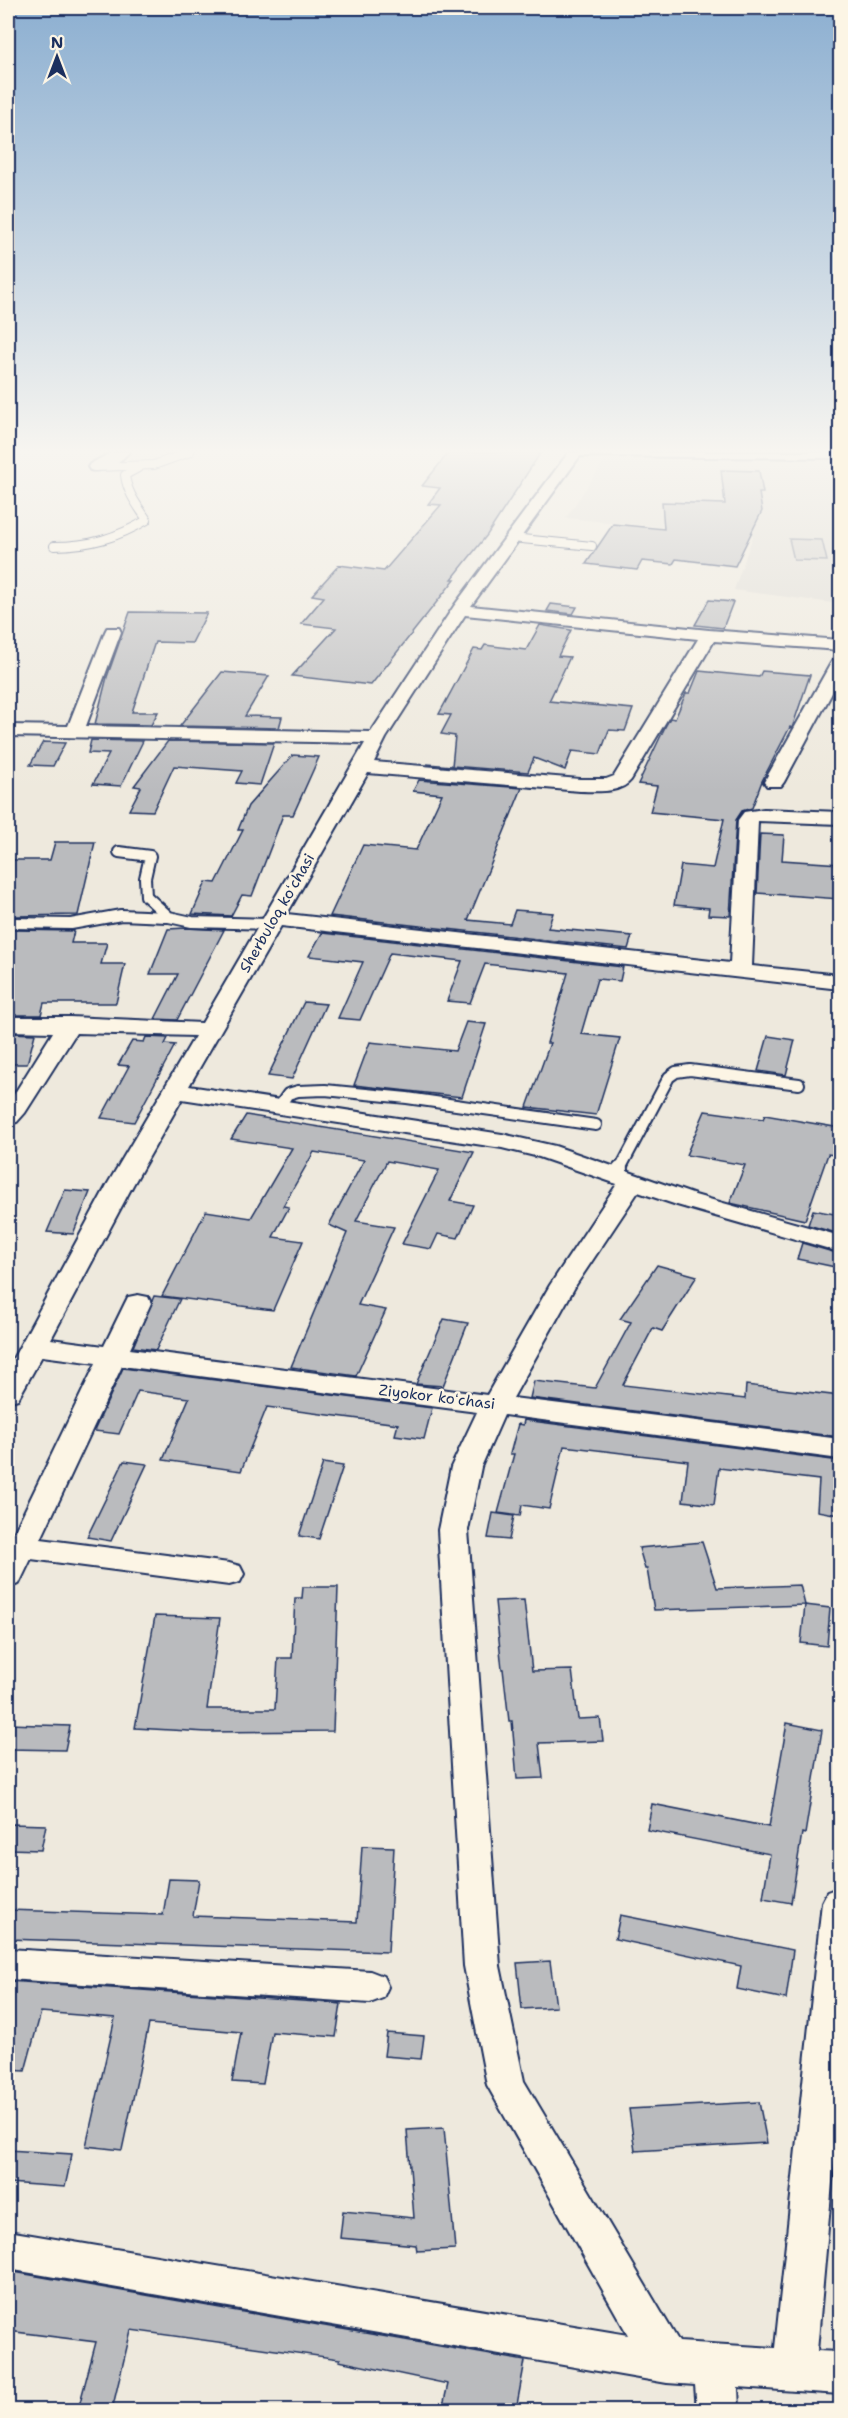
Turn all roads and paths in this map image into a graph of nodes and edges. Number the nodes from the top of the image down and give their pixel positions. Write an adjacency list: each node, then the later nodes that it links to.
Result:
1 (493, 565): 2 (street, Sherbuloq koʻchasi)
2 (460, 610): 4 (street); 9 (street, Sherbuloq koʻchasi)
3 (112, 632): 8 (street)
4 (709, 635): 5 (street); 10 (street)
5 (840, 645)
6 (840, 663): 11 (street)
7 (8, 730): 8 (street)
8 (75, 731): 9 (street)
9 (376, 738): 10 (street, Sherbuloq koʻchasi)
10 (362, 767): 15 (street, Sherbuloq koʻchasi)
11 (774, 782)
12 (840, 818): 17 (street)
13 (119, 852): 14 (lane)
14 (169, 917): 15 (lane); 16 (lane)
15 (272, 921): 17 (street); 21 (street, Sherbuloq koʻchasi)
16 (15, 923)
17 (741, 971): 18 (street)
18 (840, 982)
19 (8, 1024): 20 (street)
20 (70, 1024): 21 (street); 25 (street)
21 (209, 1030): 23 (street, Sherbuloq koʻchasi)
22 (799, 1084): 27 (lane)
23 (174, 1091): 24 (street); 30 (street, Sherbuloq koʻchasi)
24 (279, 1107): 26 (lane); 27 (street)
25 (8, 1116)
26 (596, 1125)
27 (624, 1178): 28 (street); 33 (street)
28 (840, 1244)
29 (138, 1303): 31 (street)
30 (33, 1346): 31 (street, Ziyokor koʻchasi); 32 (street, Sherbuloq koʻchasi)
31 (113, 1358): 33 (street, Ziyokor koʻchasi); 35 (street)
32 (8, 1393)
33 (495, 1405): 34 (street, Ziyokor koʻchasi); 42 (street)
34 (840, 1449)
35 (20, 1547): 36 (street); 37 (street)
36 (229, 1574)
37 (8, 1576)
38 (840, 1902): 44 (street)
39 (8, 1964): 40 (street)
40 (370, 1987)
41 (8, 2250): 42 (street)
42 (667, 2362): 43 (street)
43 (716, 2365): 44 (street); 46 (street)
44 (794, 2370): 45 (street)
45 (840, 2373)
46 (718, 2410)

